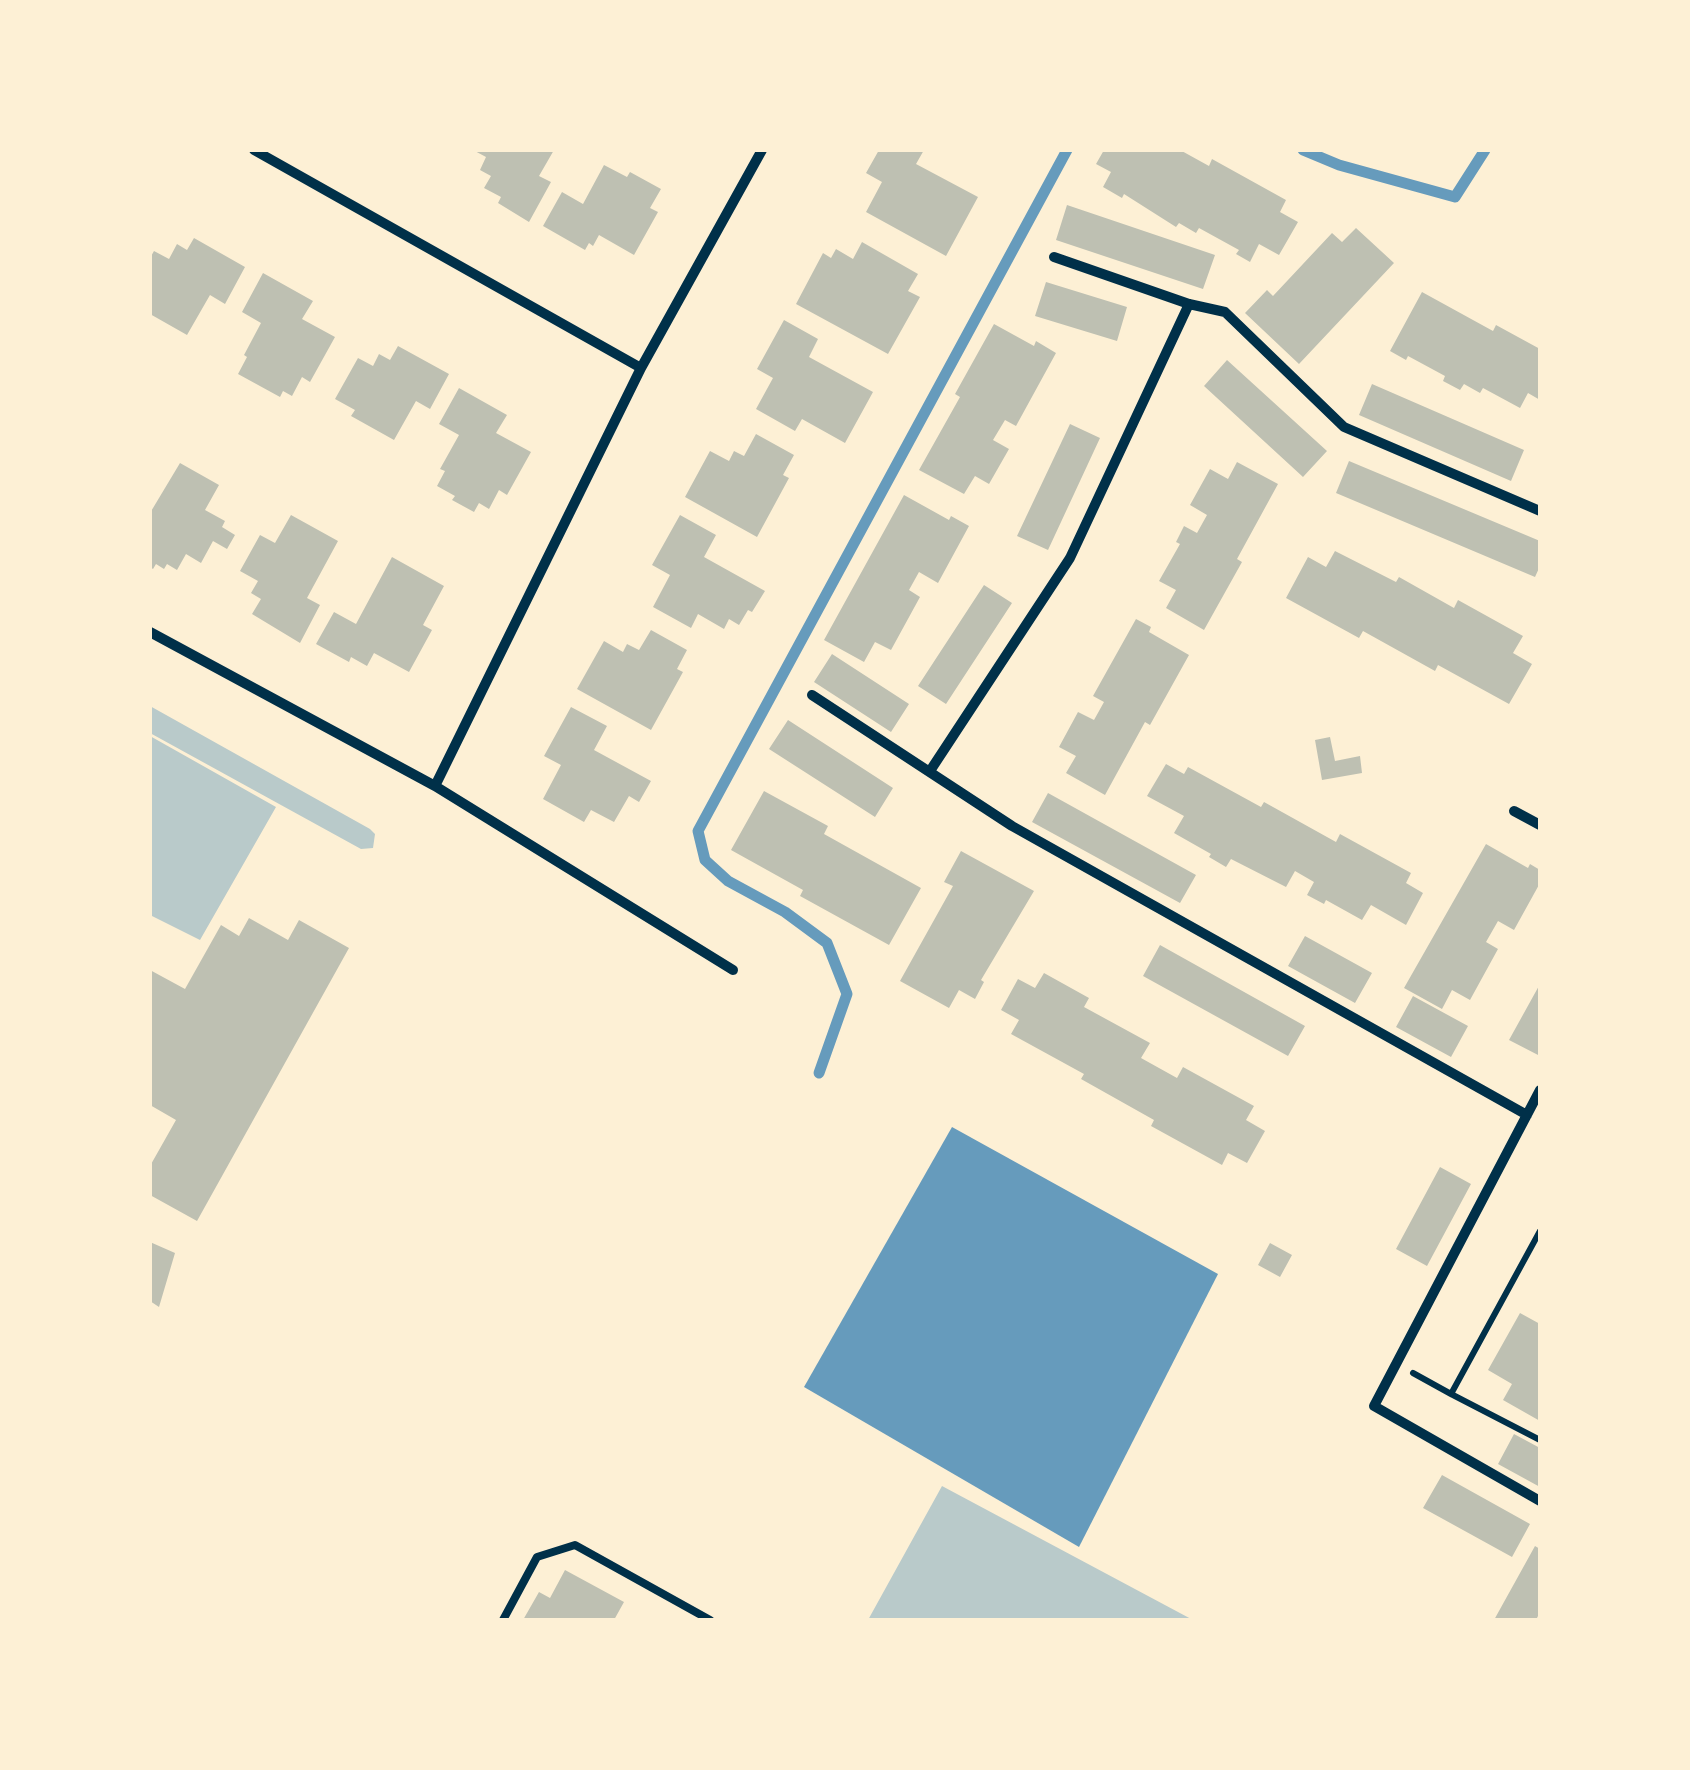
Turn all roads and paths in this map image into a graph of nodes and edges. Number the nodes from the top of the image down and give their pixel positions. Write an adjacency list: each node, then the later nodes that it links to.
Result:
1 (254, 150): 5 (street)
2 (762, 150): 5 (street)
3 (1054, 257): 4 (street)
4 (1189, 304): 6 (street); 9 (street)
5 (641, 368): 10 (street)
6 (1540, 511)
7 (150, 632): 10 (street)
8 (812, 694): 9 (street)
9 (930, 772): 15 (street)
10 (435, 786): 13 (street)
11 (1514, 811): 12 (street)
12 (1540, 826)
13 (733, 970)
14 (1540, 1090): 15 (street)
15 (1527, 1115): 17 (street)
16 (1540, 1231): 18 (path)
17 (1396, 1364): 18 (path); 20 (street)
18 (1451, 1394): 19 (path)
19 (1540, 1440)
20 (1540, 1501)
21 (503, 1620): 22 (lane)
22 (710, 1620)

